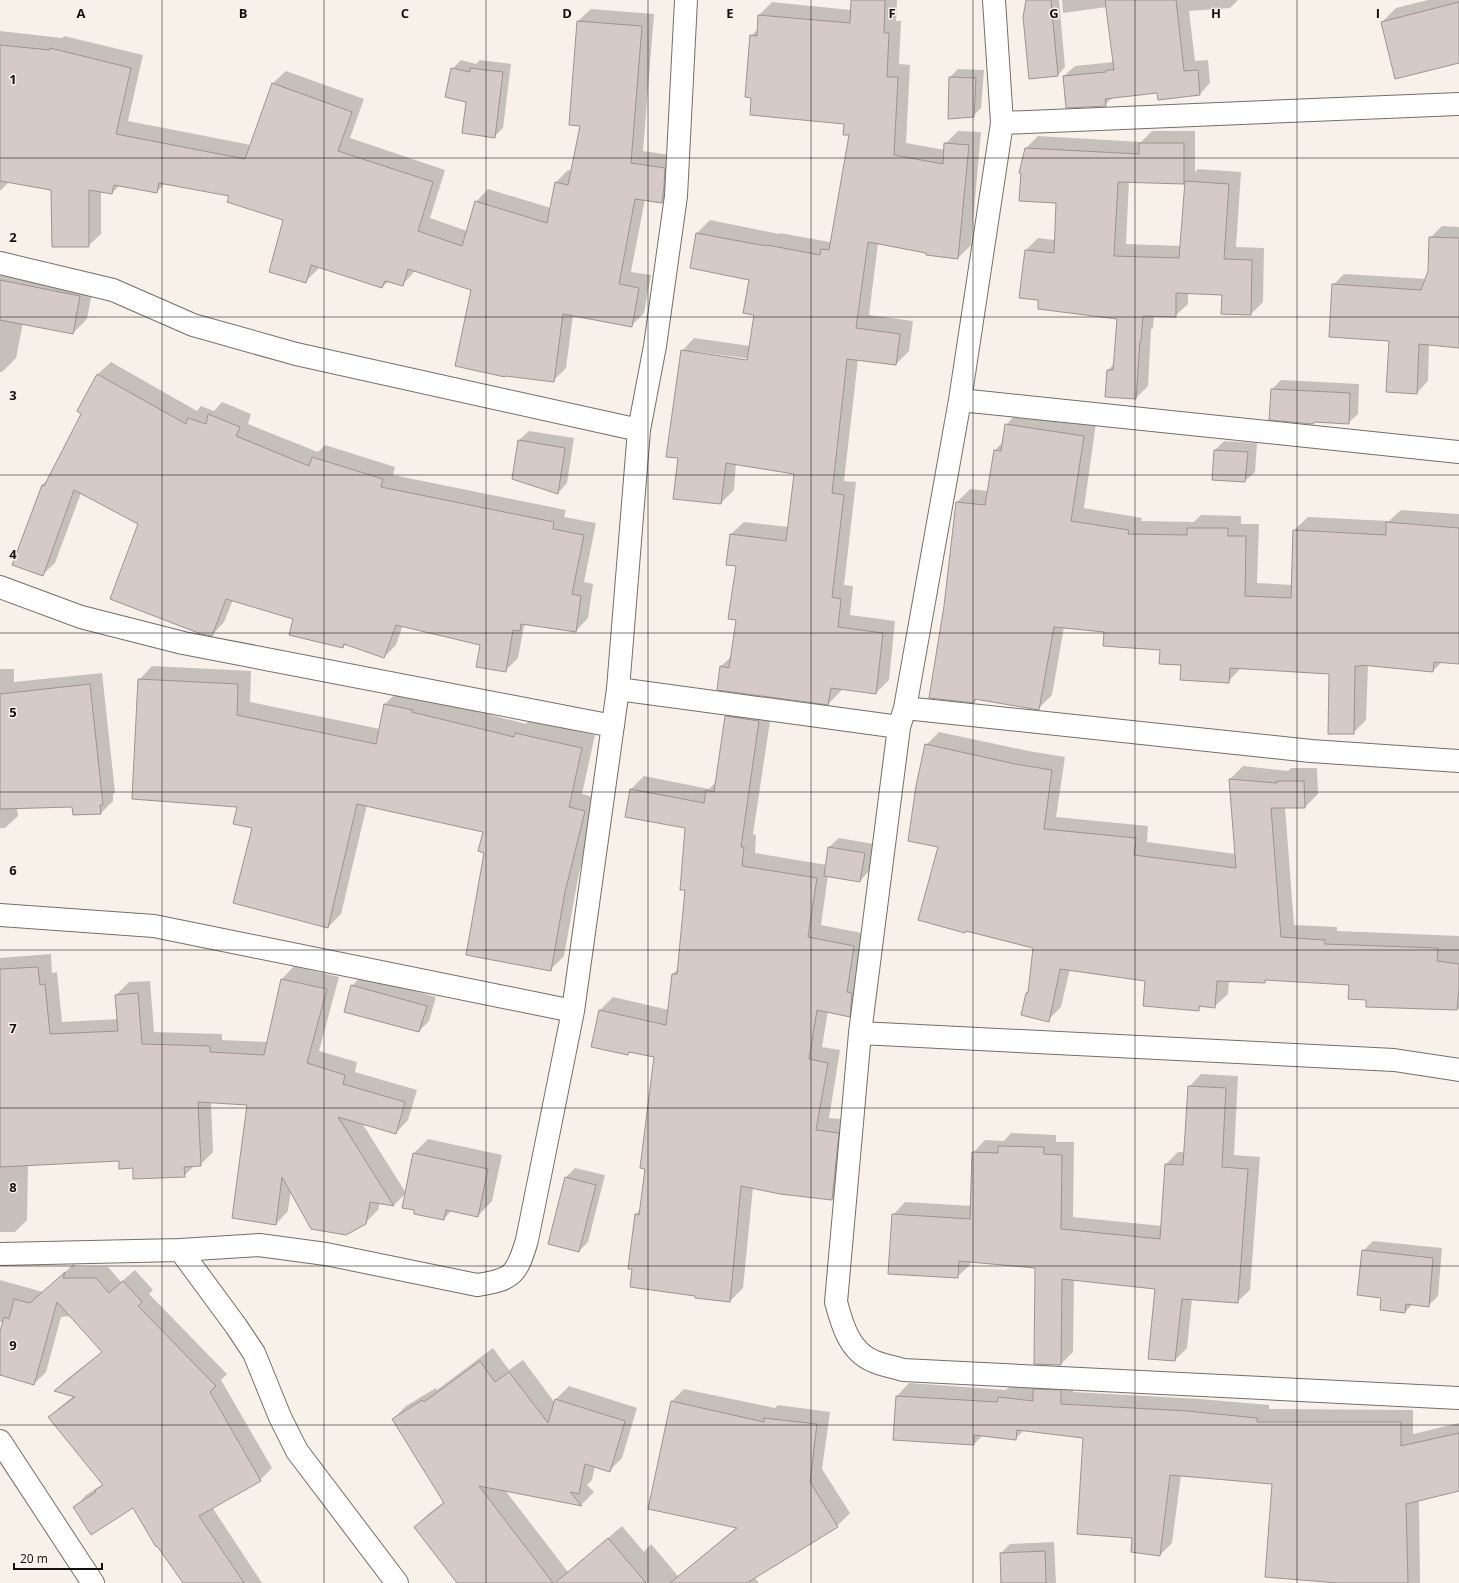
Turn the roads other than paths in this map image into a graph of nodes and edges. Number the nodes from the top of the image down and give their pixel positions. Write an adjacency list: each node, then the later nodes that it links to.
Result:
1 (686, 0): 7 (street)
2 (994, 0): 4 (street)
3 (1459, 104): 4 (street)
4 (1002, 123): 6 (street)
5 (0, 263): 7 (street)
6 (960, 400): 8 (street); 11 (street)
7 (639, 430): 10 (street)
8 (1459, 452)
9 (0, 587): 12 (street)
10 (618, 689): 11 (street); 12 (street)
11 (902, 718): 13 (street); 16 (street)
12 (613, 726): 15 (street)
13 (1459, 761)
14 (0, 915): 15 (street)
15 (573, 1011): 18 (street)
16 (860, 1033): 17 (street); 20 (street)
17 (1459, 1070)
18 (180, 1250): 19 (street); 23 (street)
19 (0, 1254)
20 (1459, 1398)
21 (0, 1441): 22 (street)
22 (93, 1583)
23 (398, 1583)

